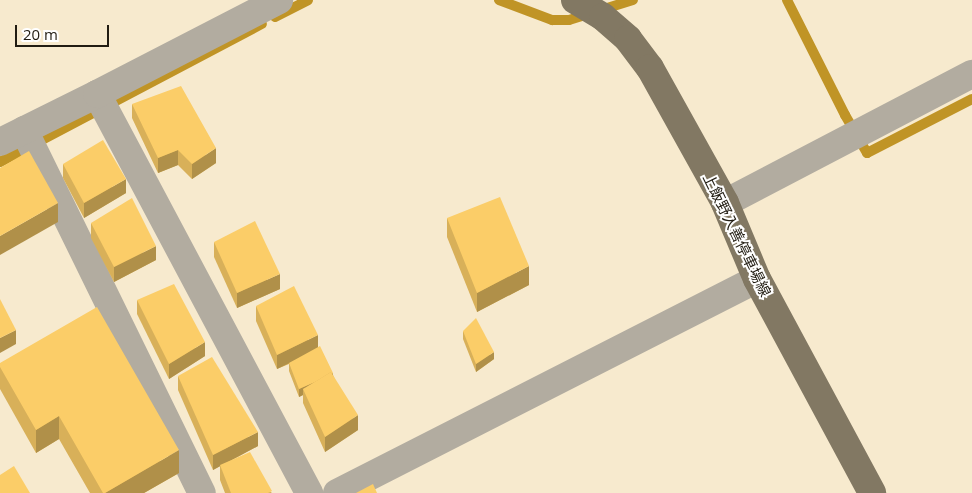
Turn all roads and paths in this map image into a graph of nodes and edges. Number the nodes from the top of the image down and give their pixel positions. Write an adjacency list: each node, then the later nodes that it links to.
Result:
1 (278, 0): 4 (street)
2 (581, 1): 6 (main road, 上飯野入善停車場線)
3 (972, 74): 6 (street)
4 (97, 94): 5 (street); 9 (street)
5 (12, 136): 8 (street)
6 (725, 203): 7 (main road, 上飯野入善停車場線)
7 (757, 279): 10 (street); 11 (main road, 上飯野入善停車場線)
8 (202, 493)
9 (309, 493)
10 (337, 493)
11 (872, 493)

